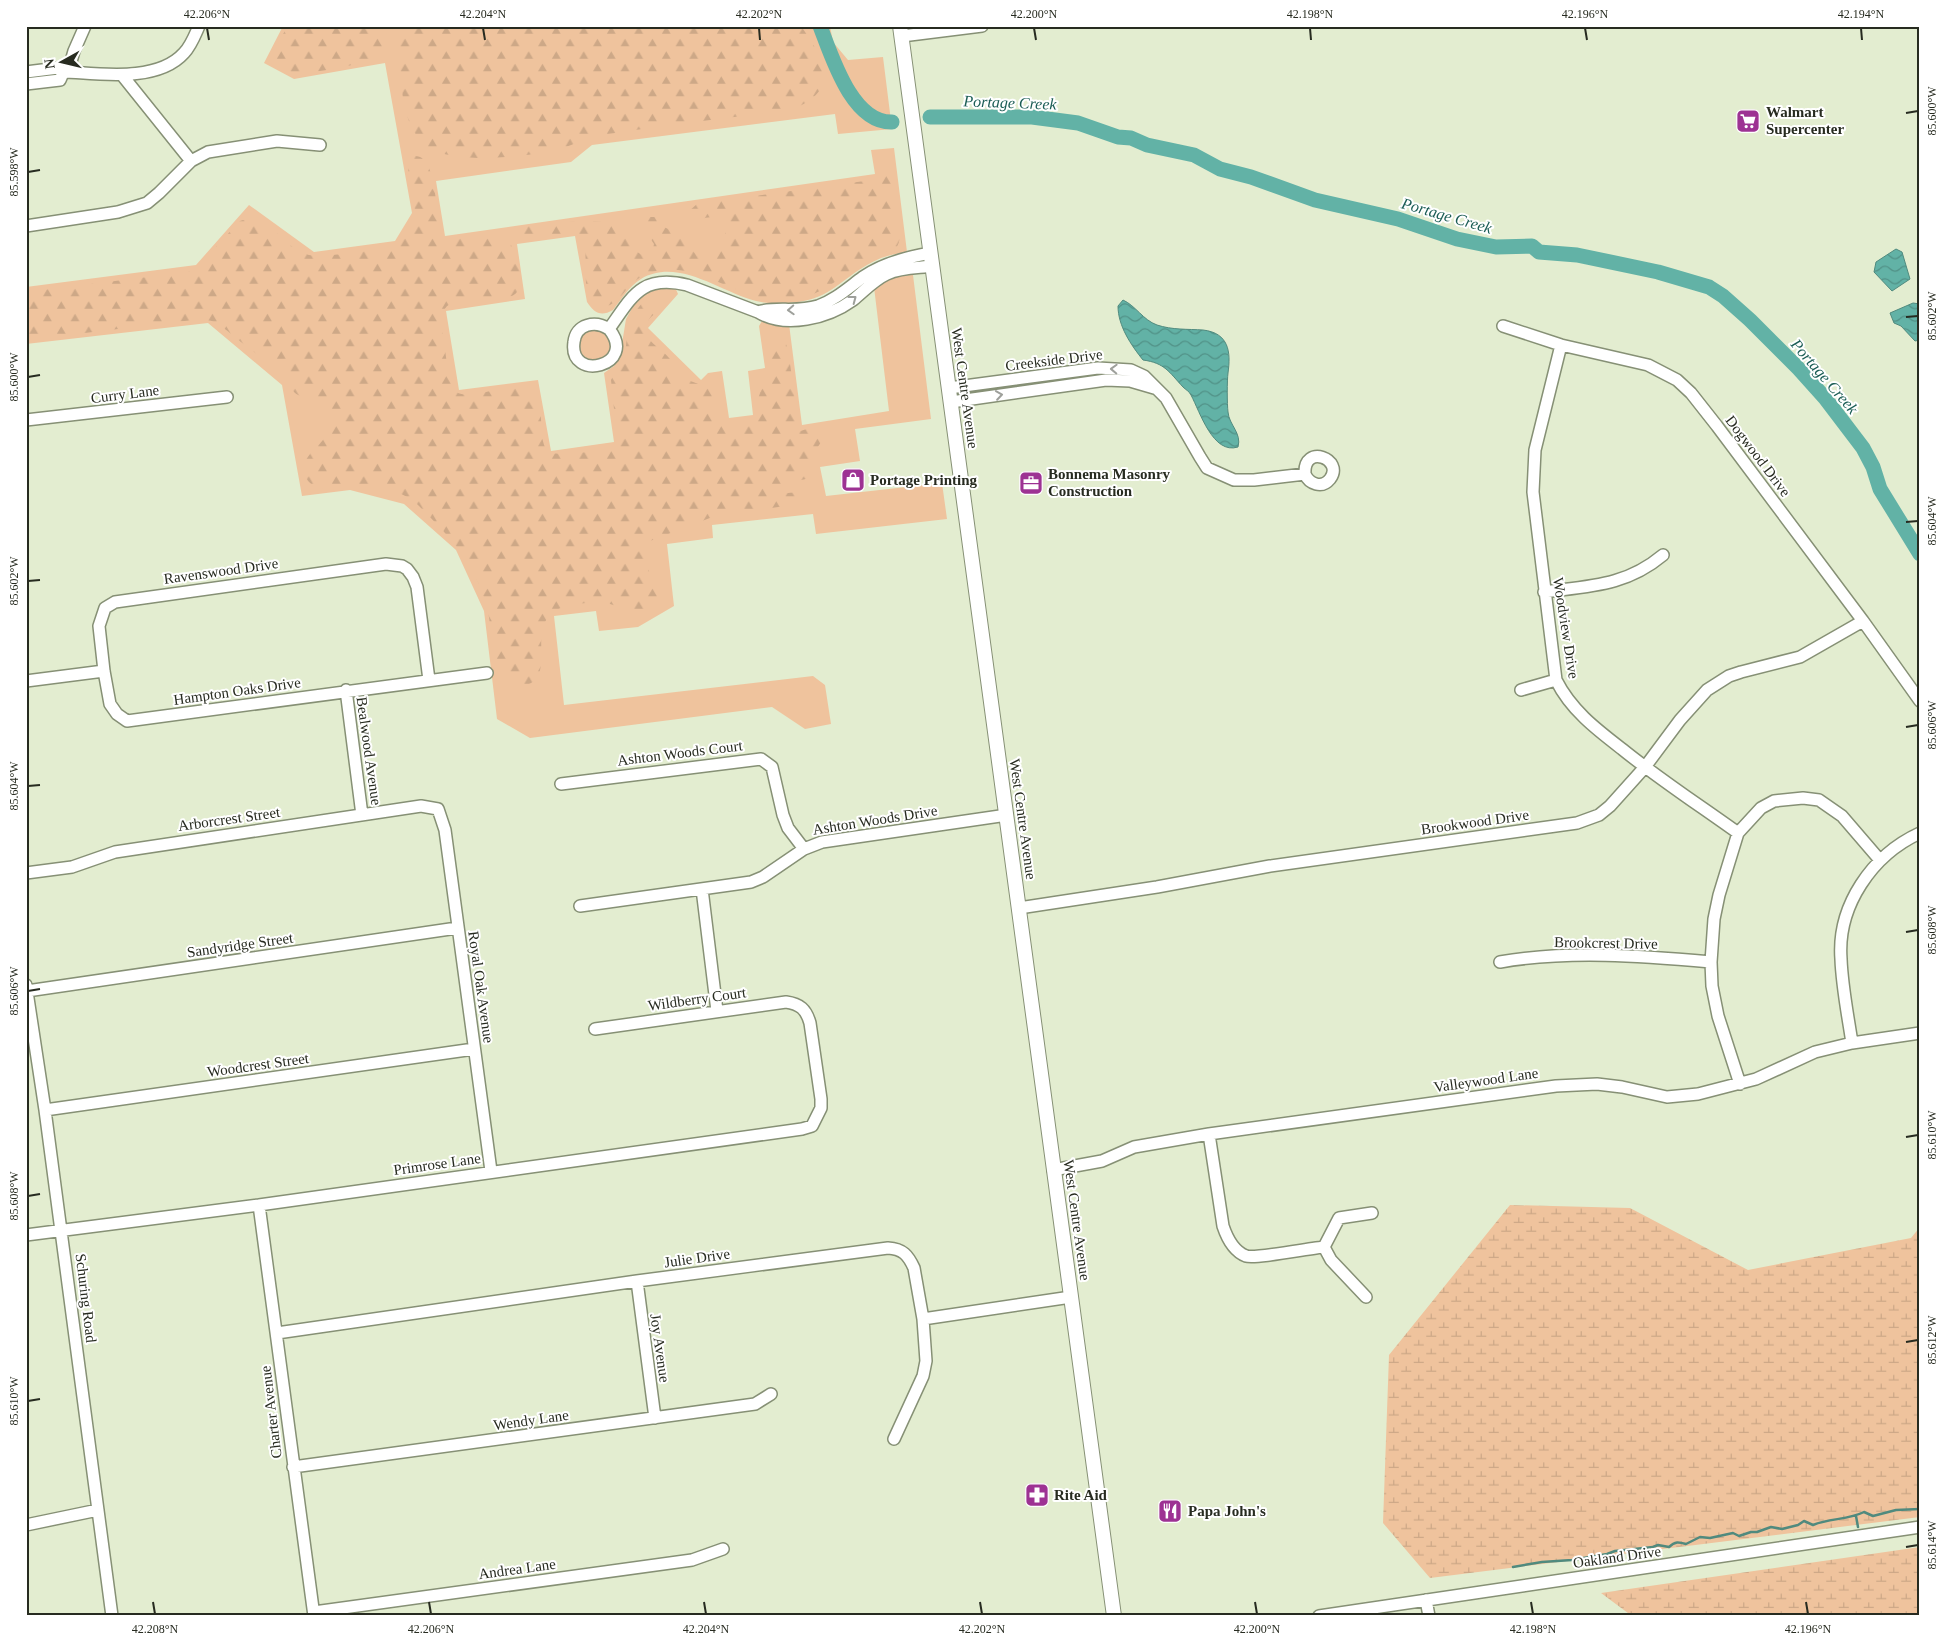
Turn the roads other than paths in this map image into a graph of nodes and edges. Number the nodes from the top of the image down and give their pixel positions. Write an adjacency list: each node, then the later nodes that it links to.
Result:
1 (85, 26): 6 (street)
2 (199, 26): 7 (street)
3 (982, 26): 4 (street)
4 (901, 31): 12 (main road, West Centre Avenue)
5 (26, 72): 6 (street)
6 (66, 73): 7 (street); 8 (street)
7 (122, 76): 10 (street)
8 (26, 84)
9 (320, 145): 10 (street)
10 (191, 161): 11 (street)
11 (26, 226)
12 (932, 260): 14 (street); 21 (main road, West Centre Avenue)
13 (1503, 326): 15 (street, Dogwood Drive)
14 (609, 329)
15 (1561, 345): 26 (street, Woodview Drive); 27 (street, Dogwood Drive)
16 (1094, 369): 17 (street, Creekside Drive); 18 (street); 19 (street, Creekside Drive, one-way to 16)
17 (1035, 377): 20 (street); 21 (street, Creekside Drive)
18 (1095, 381): 19 (street, Creekside Drive); 20 (street, Creekside Drive)
19 (1156, 388): 24 (street, Creekside Drive)
20 (1036, 390): 21 (street, Creekside Drive, one-way to 20)
21 (950, 395): 40 (main road, West Centre Avenue)
22 (227, 397): 23 (street, Curry Lane)
23 (26, 420)
24 (1305, 474)
25 (1663, 555): 26 (street)
26 (1544, 592): 31 (street, Woodview Drive)
27 (1863, 621): 35 (street, Dogwood Drive); 36 (street, Brookwood Drive)
28 (104, 671): 30 (street, Ravenswood Drive); 32 (street); 33 (street, Hampton Oaks Drive)
29 (487, 673): 30 (street, Hampton Oaks Drive)
30 (429, 680): 33 (street, Hampton Oaks Drive)
31 (1556, 680): 34 (street); 36 (street, Woodview Drive)
32 (26, 681)
33 (346, 690): 39 (street, Bealwood Avenue)
34 (1521, 690)
35 (1920, 702)
36 (1645, 767): 41 (street, Woodview Drive); 48 (street, Brookwood Drive)
37 (560, 784): 43 (street, Ashton Woods Court)
38 (438, 809): 39 (street, Arborcrest Street); 49 (street, Royal Oak Avenue)
39 (362, 815): 45 (street, Arborcrest Street)
40 (1007, 816): 43 (street, Ashton Woods Drive); 48 (main road, West Centre Avenue)
41 (1738, 832): 44 (street); 51 (street)
42 (1920, 834): 44 (street)
43 (804, 849): 46 (street, Ashton Woods Drive)
44 (1880, 859): 56 (street)
45 (26, 874)
46 (702, 889): 47 (street, Ashton Woods Drive); 53 (street)
47 (580, 906)
48 (1019, 908): 62 (main road, West Centre Avenue)
49 (457, 928): 52 (street, Sandyridge Street); 57 (street, Royal Oak Avenue)
50 (1500, 962): 51 (street, Brookcrest Drive)
51 (1711, 962): 58 (street)
52 (27, 988): 59 (street, Schuring Road)
53 (717, 1011): 54 (street, Wildberry Court); 60 (street, Wildberry Court)
54 (595, 1028)
55 (1920, 1033): 56 (street, Valleywood Lane)
56 (1852, 1044): 58 (street, Valleywood Lane)
57 (474, 1049): 59 (street, Woodcrest Street); 63 (street, Royal Oak Avenue)
58 (1740, 1084): 61 (street, Valleywood Lane)
59 (45, 1110): 66 (street, Schuring Road)
60 (815, 1121): 63 (street, Primrose Lane)
61 (1209, 1134): 62 (street, Valleywood Lane); 68 (street)
62 (1053, 1170): 70 (main road, West Centre Avenue)
63 (491, 1171): 64 (street, Primrose Lane)
64 (259, 1205): 66 (street, Primrose Lane); 73 (street, Charter Avenue)
65 (1372, 1213): 68 (street)
66 (62, 1230): 67 (street, Primrose Lane); 78 (street, Schuring Road)
67 (26, 1235)
68 (1324, 1247): 71 (street)
69 (637, 1281): 72 (street, Julie Drive); 73 (street, Julie Drive); 75 (street, Joy Avenue)
70 (1071, 1296): 72 (street); 85 (main road, West Centre Avenue)
71 (1366, 1297)
72 (923, 1319): 76 (street, Julie Drive)
73 (277, 1333): 77 (street, Charter Avenue)
74 (771, 1394): 75 (street, Wendy Lane)
75 (655, 1418): 77 (street, Wendy Lane)
76 (894, 1439)
77 (293, 1467): 83 (street, Charter Avenue)
78 (98, 1510): 79 (street); 84 (street, Schuring Road)
79 (26, 1525)
80 (1920, 1527): 82 (street, Oakland Drive)
81 (723, 1549): 83 (street, Andrea Lane)
82 (1426, 1600): 86 (street, Oakland Drive); 87 (street)
83 (314, 1614)
84 (112, 1616)
85 (1114, 1616)
86 (1319, 1616)
87 (1429, 1616)

